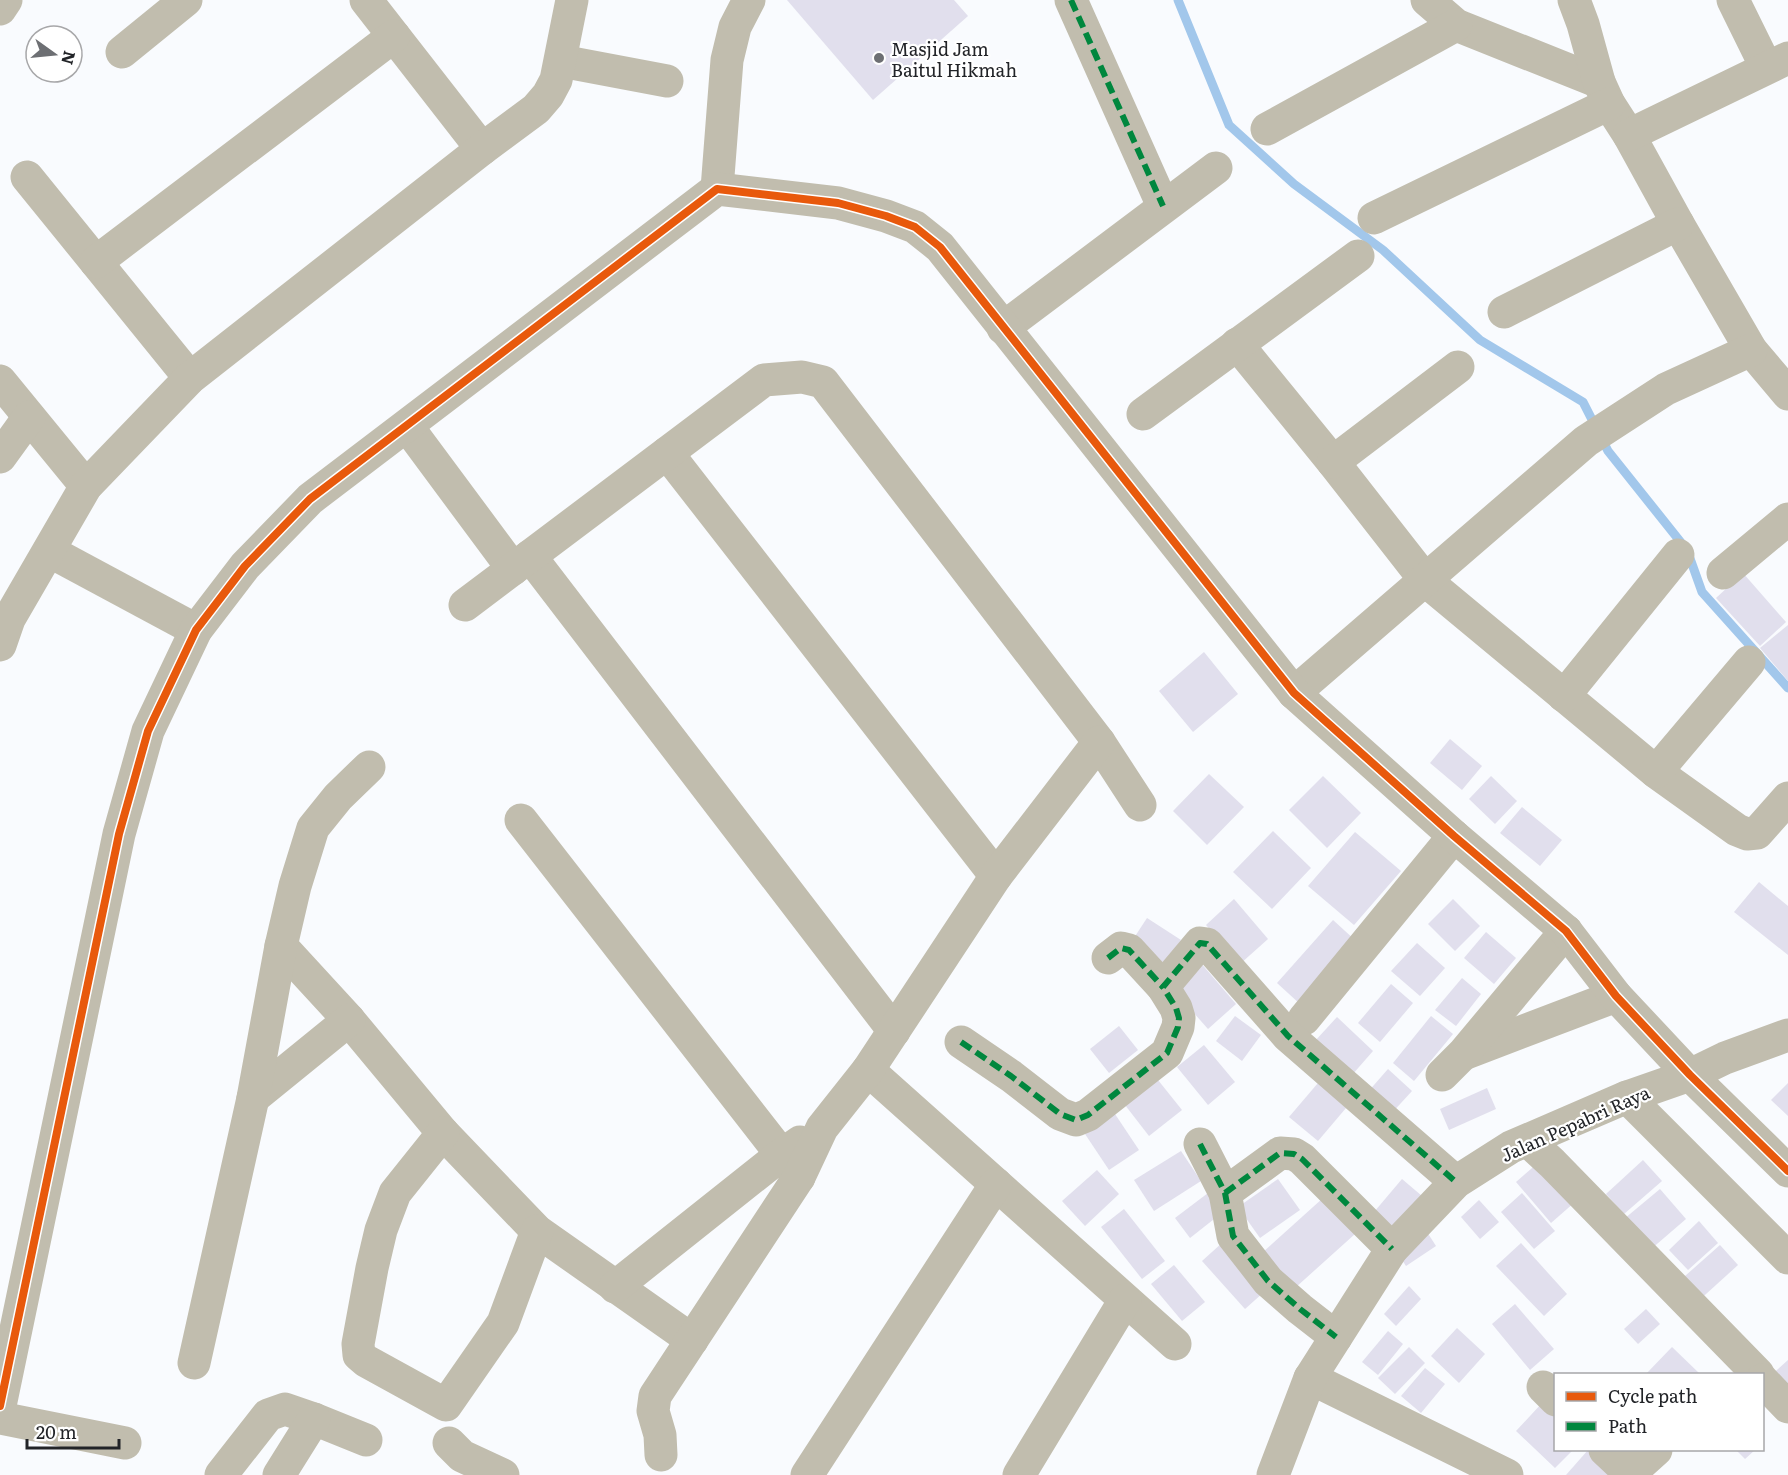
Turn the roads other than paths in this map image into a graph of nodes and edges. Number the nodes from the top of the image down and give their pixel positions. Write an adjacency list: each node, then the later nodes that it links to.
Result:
1 (6, 0): 10 (street)
2 (186, 0): 13 (street)
3 (366, 0): 12 (street)
4 (750, 0): 23 (street)
5 (1071, 0): 24 (street)
6 (1427, 0): 11 (street)
7 (1574, 0): 17 (street)
8 (1733, 0): 15 (street)
9 (567, 5): 14 (street)
10 (0, 9)
11 (1456, 25): 17 (street); 18 (street)
12 (394, 36): 20 (street); 28 (street)
13 (122, 52)
14 (561, 61): 16 (street); 20 (street)
15 (1777, 62): 19 (street)
16 (667, 81)
17 (1604, 93): 19 (street); 25 (street)
18 (1267, 129)
19 (1629, 135): 26 (street)
20 (482, 149): 34 (street)
21 (1216, 168): 24 (street)
22 (27, 177): 28 (street)
23 (717, 189): 30 (street); 39 (street)
24 (1163, 206): 30 (street)
25 (1374, 218)
26 (1678, 224): 29 (street); 32 (street)
27 (1358, 256): 31 (street)
28 (96, 262): 34 (street)
29 (1504, 312)
30 (1003, 328): 54 (street)
31 (1237, 344): 37 (street); 42 (street)
32 (1751, 350): 36 (street); 49 (street)
33 (1458, 367): 42 (street)
34 (190, 378): 43 (street)
35 (0, 381): 38 (street)
36 (1788, 394)
37 (1143, 414)
38 (29, 417): 41 (street); 43 (street)
39 (407, 426): 47 (street); 52 (street)
40 (667, 453): 47 (street); 56 (street); 63 (street)
41 (0, 457)
42 (1333, 462): 49 (street)
43 (86, 486): 45 (street)
44 (1788, 519): 48 (street)
45 (49, 551): 51 (street); 52 (street)
46 (1678, 555): 55 (street)
47 (522, 563): 50 (street); 71 (street)
48 (1722, 573)
49 (1426, 581): 54 (street); 55 (street)
50 (465, 605)
51 (3, 627)
52 (196, 630): 98 (street)
53 (1749, 662): 58 (street)
54 (1294, 693): 62 (street)
55 (1564, 696): 58 (street)
56 (1099, 742): 60 (street); 63 (street)
57 (369, 767): 65 (street)
58 (1656, 772): 59 (street)
59 (1788, 798)
60 (1140, 805)
61 (521, 820): 81 (street)
62 (1454, 836): 64 (street); 69 (street)
63 (996, 876): 71 (street)
64 (1566, 931): 68 (street); 68 (street)
65 (281, 946): 70 (street); 77 (street)
66 (1108, 958): 67 (street)
67 (1163, 987): 73 (street); 83 (street)
68 (1616, 996): 75 (street)
69 (1304, 1019)
70 (349, 1020): 77 (street); 78 (street)
71 (894, 1030): 74 (street)
72 (1788, 1035): 75 (street, Jalan Pepabri Raya)
73 (961, 1042)
74 (868, 1070): 81 (street); 84 (street)
75 (1690, 1075): 76 (street, Jalan Pepabri Raya); 82 (street)
76 (1627, 1097): 79 (street, Jalan Pepabri Raya); 88 (street)
77 (253, 1098): 94 (street)
78 (443, 1133): 86 (street); 86 (street)
79 (1528, 1141): 83 (street, Jalan Pepabri Raya); 95 (street)
80 (1200, 1144): 85 (street)
81 (790, 1166): 89 (street); 92 (street)
82 (1788, 1171)
83 (1456, 1182): 87 (street, Jalan Pepabri Raya)
84 (996, 1184): 90 (street); 111 (street)
85 (1225, 1193): 87 (street); 91 (street)
86 (537, 1231): 89 (street)
87 (1392, 1249): 91 (street, Jalan Pepabri Raya)
88 (1788, 1258)
89 (615, 1287): 92 (street)
90 (1125, 1300): 93 (street); 112 (street)
91 (1336, 1337): 96 (street, Jalan Pepabri Raya)
92 (692, 1340): 107 (street)
93 (1175, 1344)
94 (194, 1363)
95 (1748, 1372)
96 (1310, 1378): 113 (street, Jalan Pepabri Raya); 114 (street)
97 (1764, 1386): 99 (street)
98 (0, 1406)
99 (1788, 1407)
100 (0, 1418): 103 (street)
101 (314, 1419): 102 (street); 108 (street); 109 (street)
102 (366, 1440)
103 (125, 1443)
104 (449, 1443): 110 (street)
105 (1607, 1451): 106 (street)
106 (1654, 1451)
107 (661, 1455)
108 (221, 1475)
109 (279, 1475)
110 (503, 1475)
111 (807, 1475)
112 (1019, 1475)
113 (1274, 1475)
114 (1507, 1475)

